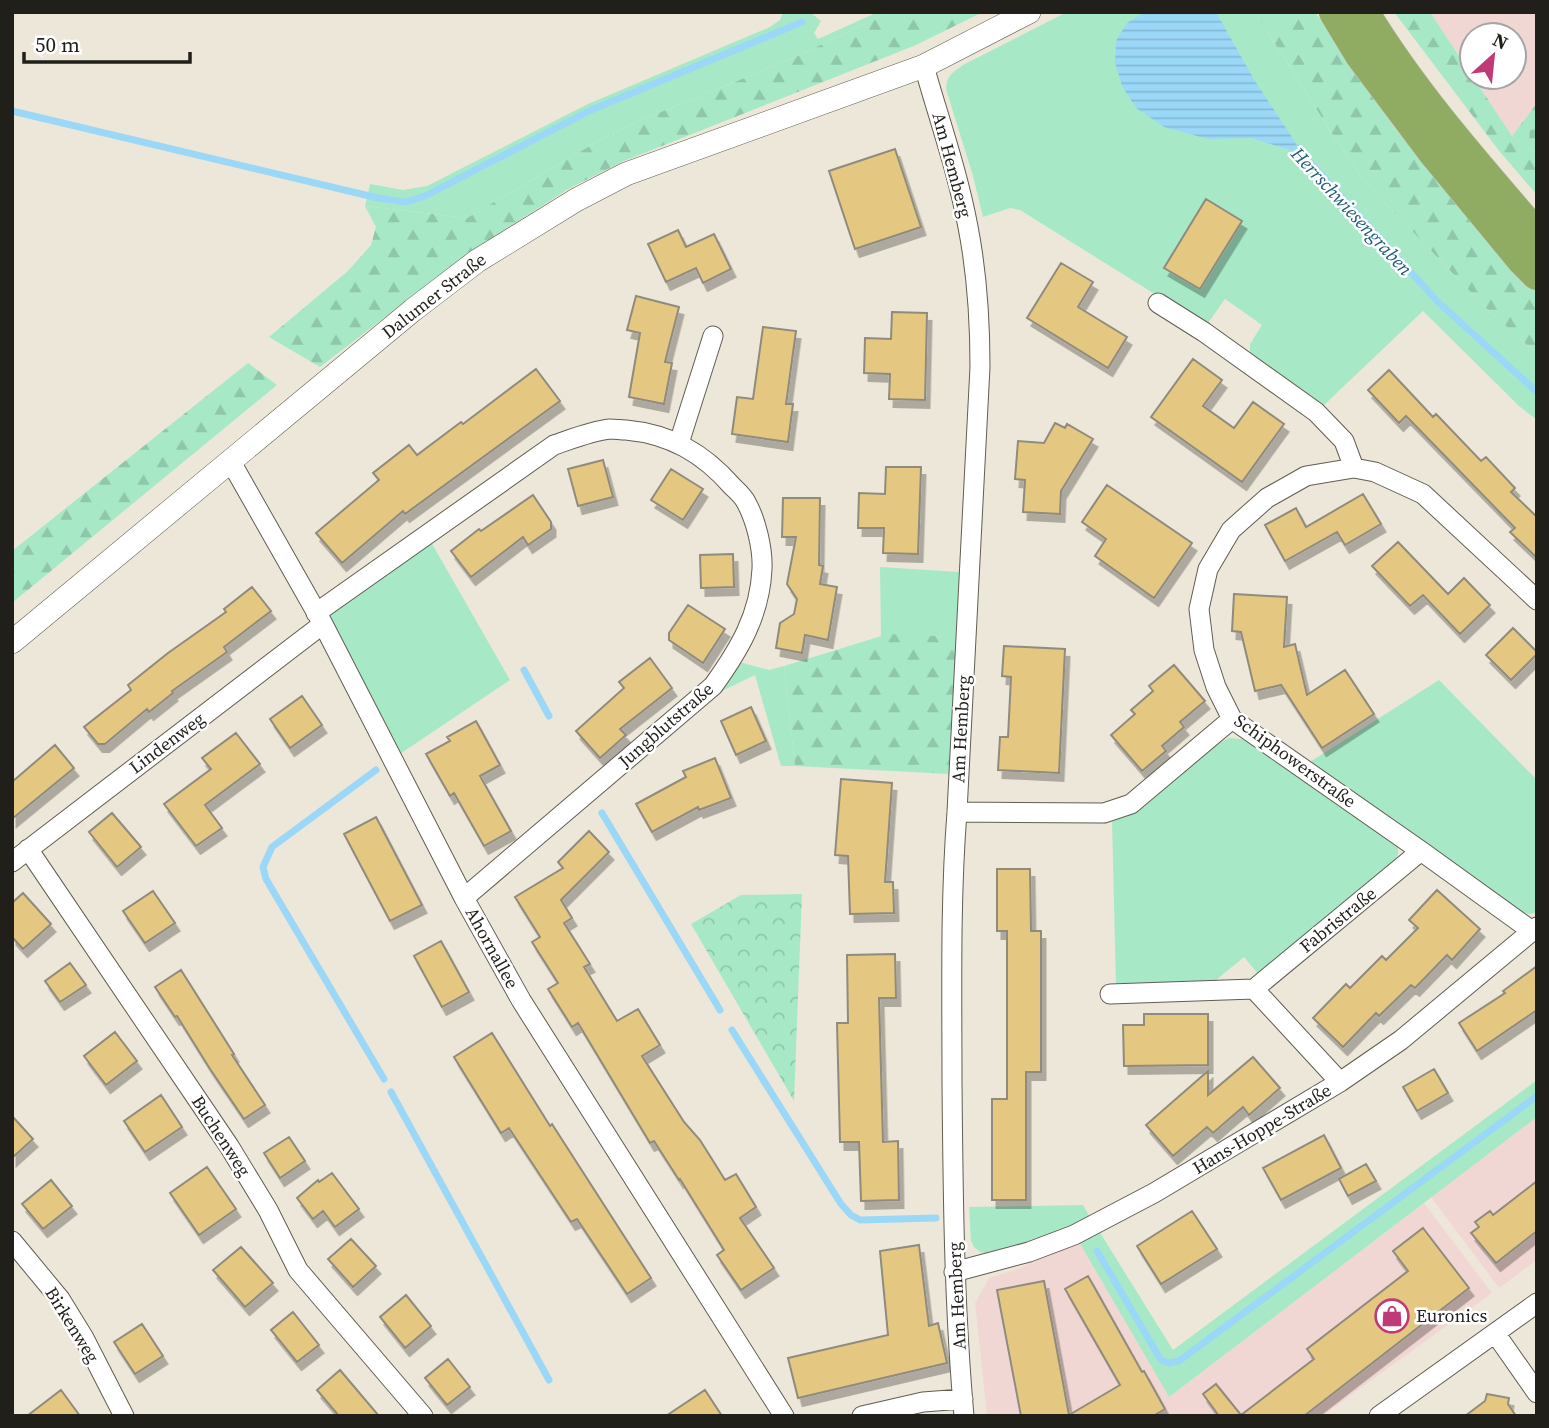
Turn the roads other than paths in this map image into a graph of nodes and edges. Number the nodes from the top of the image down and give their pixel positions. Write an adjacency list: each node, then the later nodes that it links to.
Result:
1 (1029, 12): 4 (street, Dalumer Straße)
2 (1335, 12): 6 (highway)
3 (1363, 12): 5 (highway)
4 (924, 66): 10 (street, Dalumer Straße); 16 (street, Am Hemberg)
5 (1537, 236)
6 (1537, 274)
7 (1158, 303): 11 (street)
8 (713, 336): 9 (street)
9 (679, 443): 13 (street, Jungblutstraße); 20 (street, Jungblutstraße)
10 (231, 462): 13 (street, Ahornallee); 14 (street, Dalumer Straße)
11 (1353, 468): 12 (street, Schiphowerstraße); 15 (street, Schiphowerstraße)
12 (1537, 600)
13 (319, 619): 17 (street, Lindenweg); 20 (street, Ahornallee)
14 (12, 642)
15 (1232, 719): 16 (street); 18 (street, Schiphowerstraße)
16 (957, 813): 26 (street, Am Hemberg)
17 (28, 849): 19 (street, Lindenweg); 32 (street, Buchenweg)
18 (1422, 851): 21 (street, Schiphowerstraße); 22 (street, Fabristraße)
19 (12, 862)
20 (464, 898): 33 (street, Ahornallee)
21 (1534, 929): 24 (street, Hans-Hoppe-Straße)
22 (1254, 989): 23 (street); 24 (street)
23 (1110, 994)
24 (1339, 1082): 26 (street, Hans-Hoppe-Straße)
25 (12, 1241): 31 (street, Birkenweg)
26 (954, 1272): 30 (street, Am Hemberg)
27 (1537, 1303): 28 (street)
28 (1495, 1334): 29 (street); 35 (street)
29 (1537, 1394)
30 (963, 1407): 34 (street)
31 (124, 1416)
32 (423, 1416)
33 (784, 1416)
34 (862, 1416)
35 (1379, 1416)

